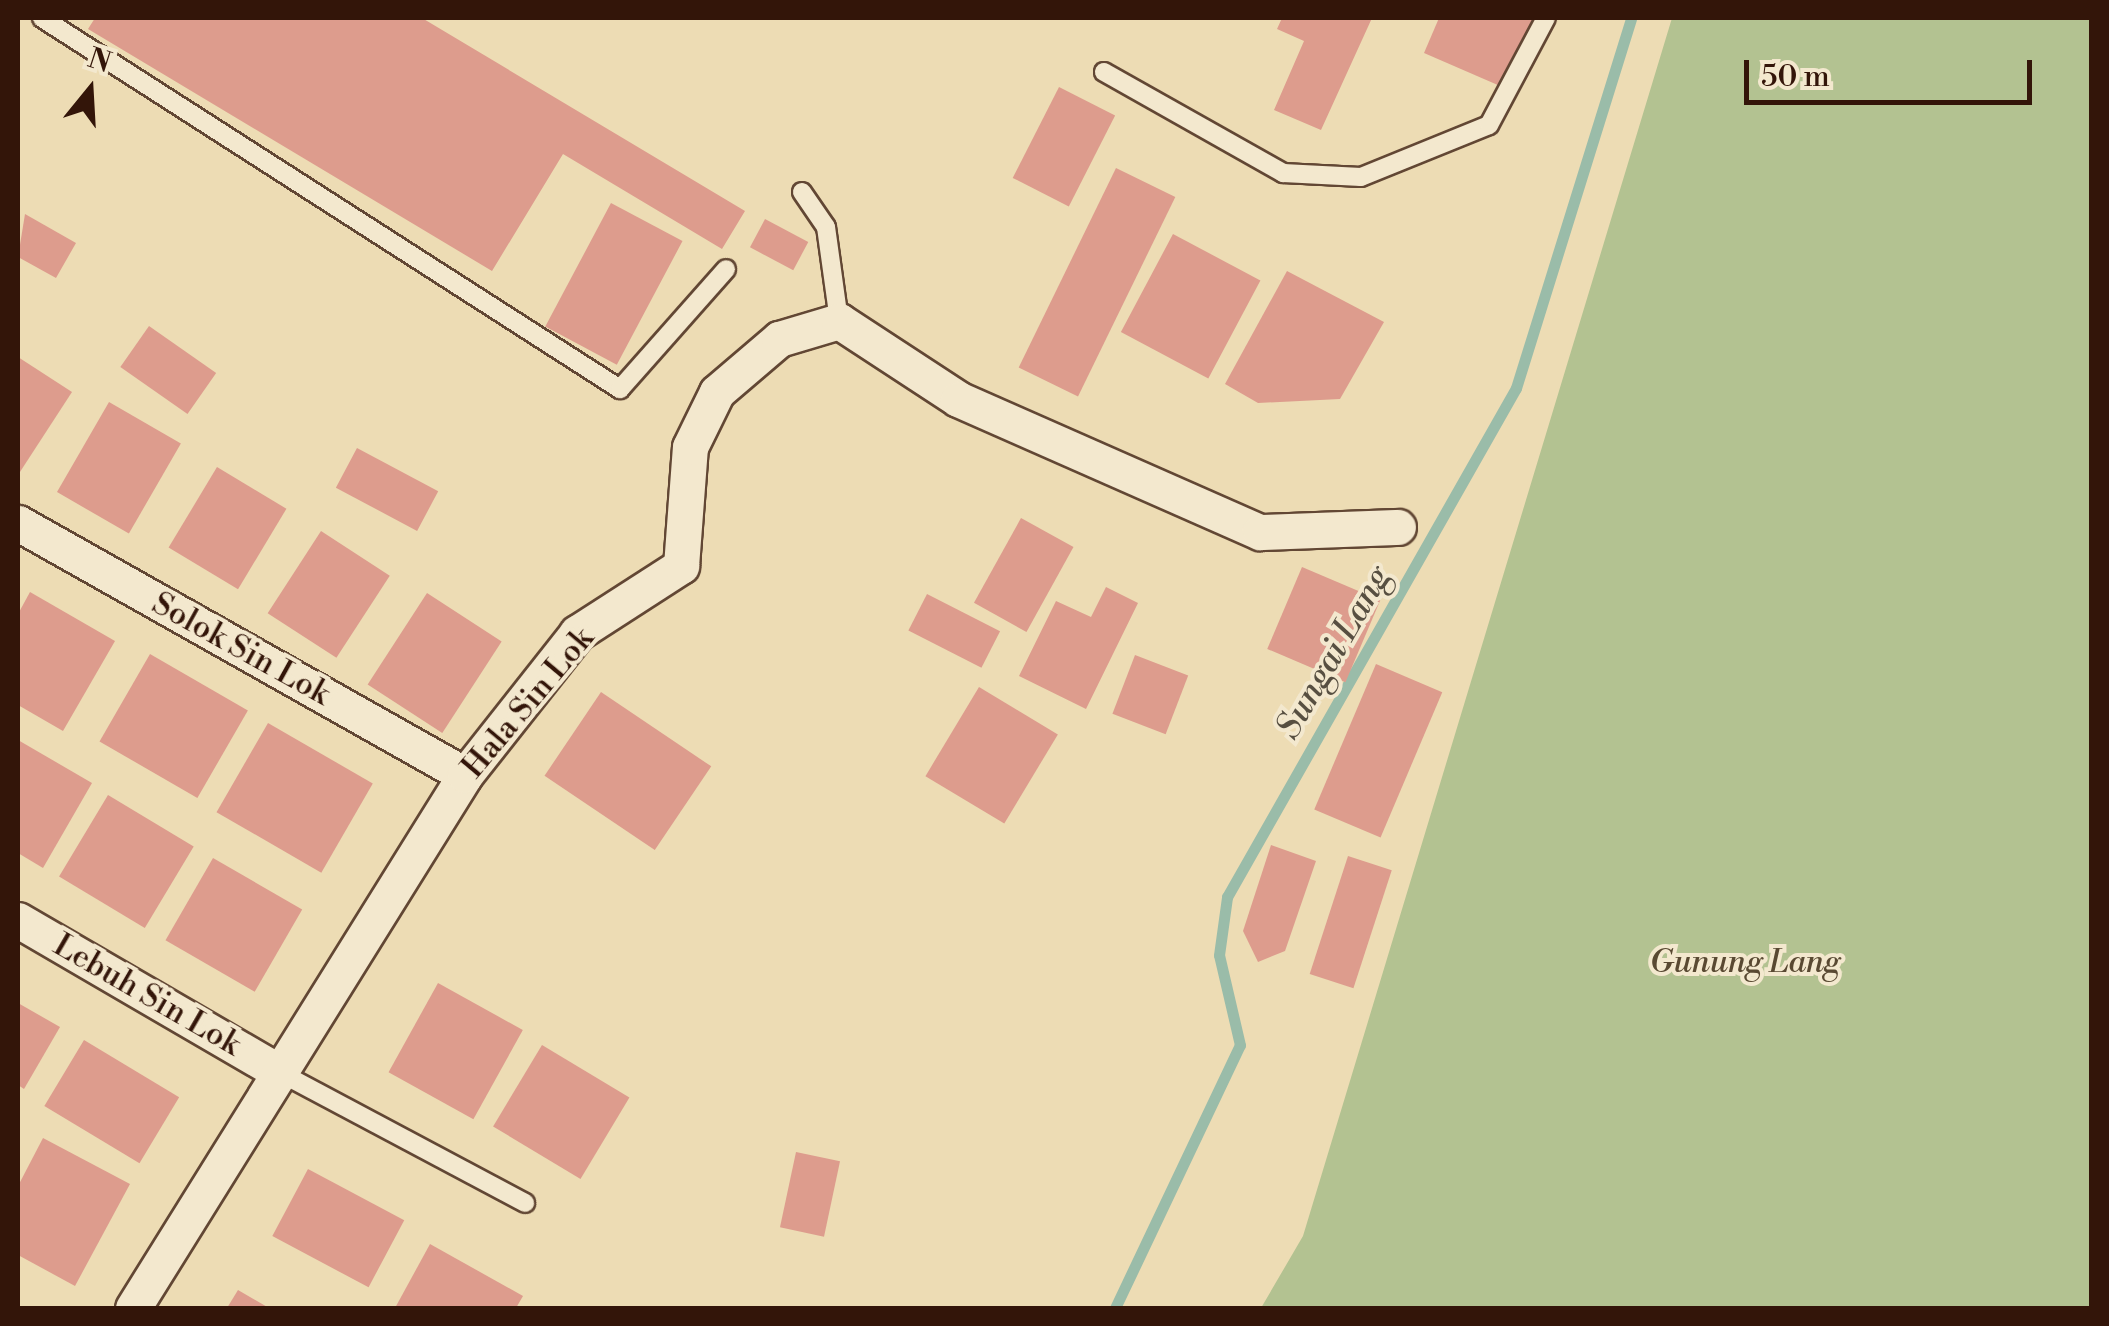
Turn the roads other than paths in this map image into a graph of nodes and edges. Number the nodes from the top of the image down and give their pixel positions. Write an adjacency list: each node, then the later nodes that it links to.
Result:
1 (42, 18): 5 (lane)
2 (1546, 18): 3 (lane)
3 (1104, 72)
4 (802, 192): 6 (lane)
5 (726, 269)
6 (839, 321): 8 (street); 9 (street, Hala Sin Lok)
7 (18, 523): 9 (street, Solok Sin Lok)
8 (1398, 527)
9 (465, 775): 11 (street, Hala Sin Lok)
10 (18, 920): 11 (street, Lebuh Sin Lok)
11 (277, 1071): 12 (lane); 13 (street, Hala Sin Lok)
12 (525, 1203)
13 (133, 1308)

